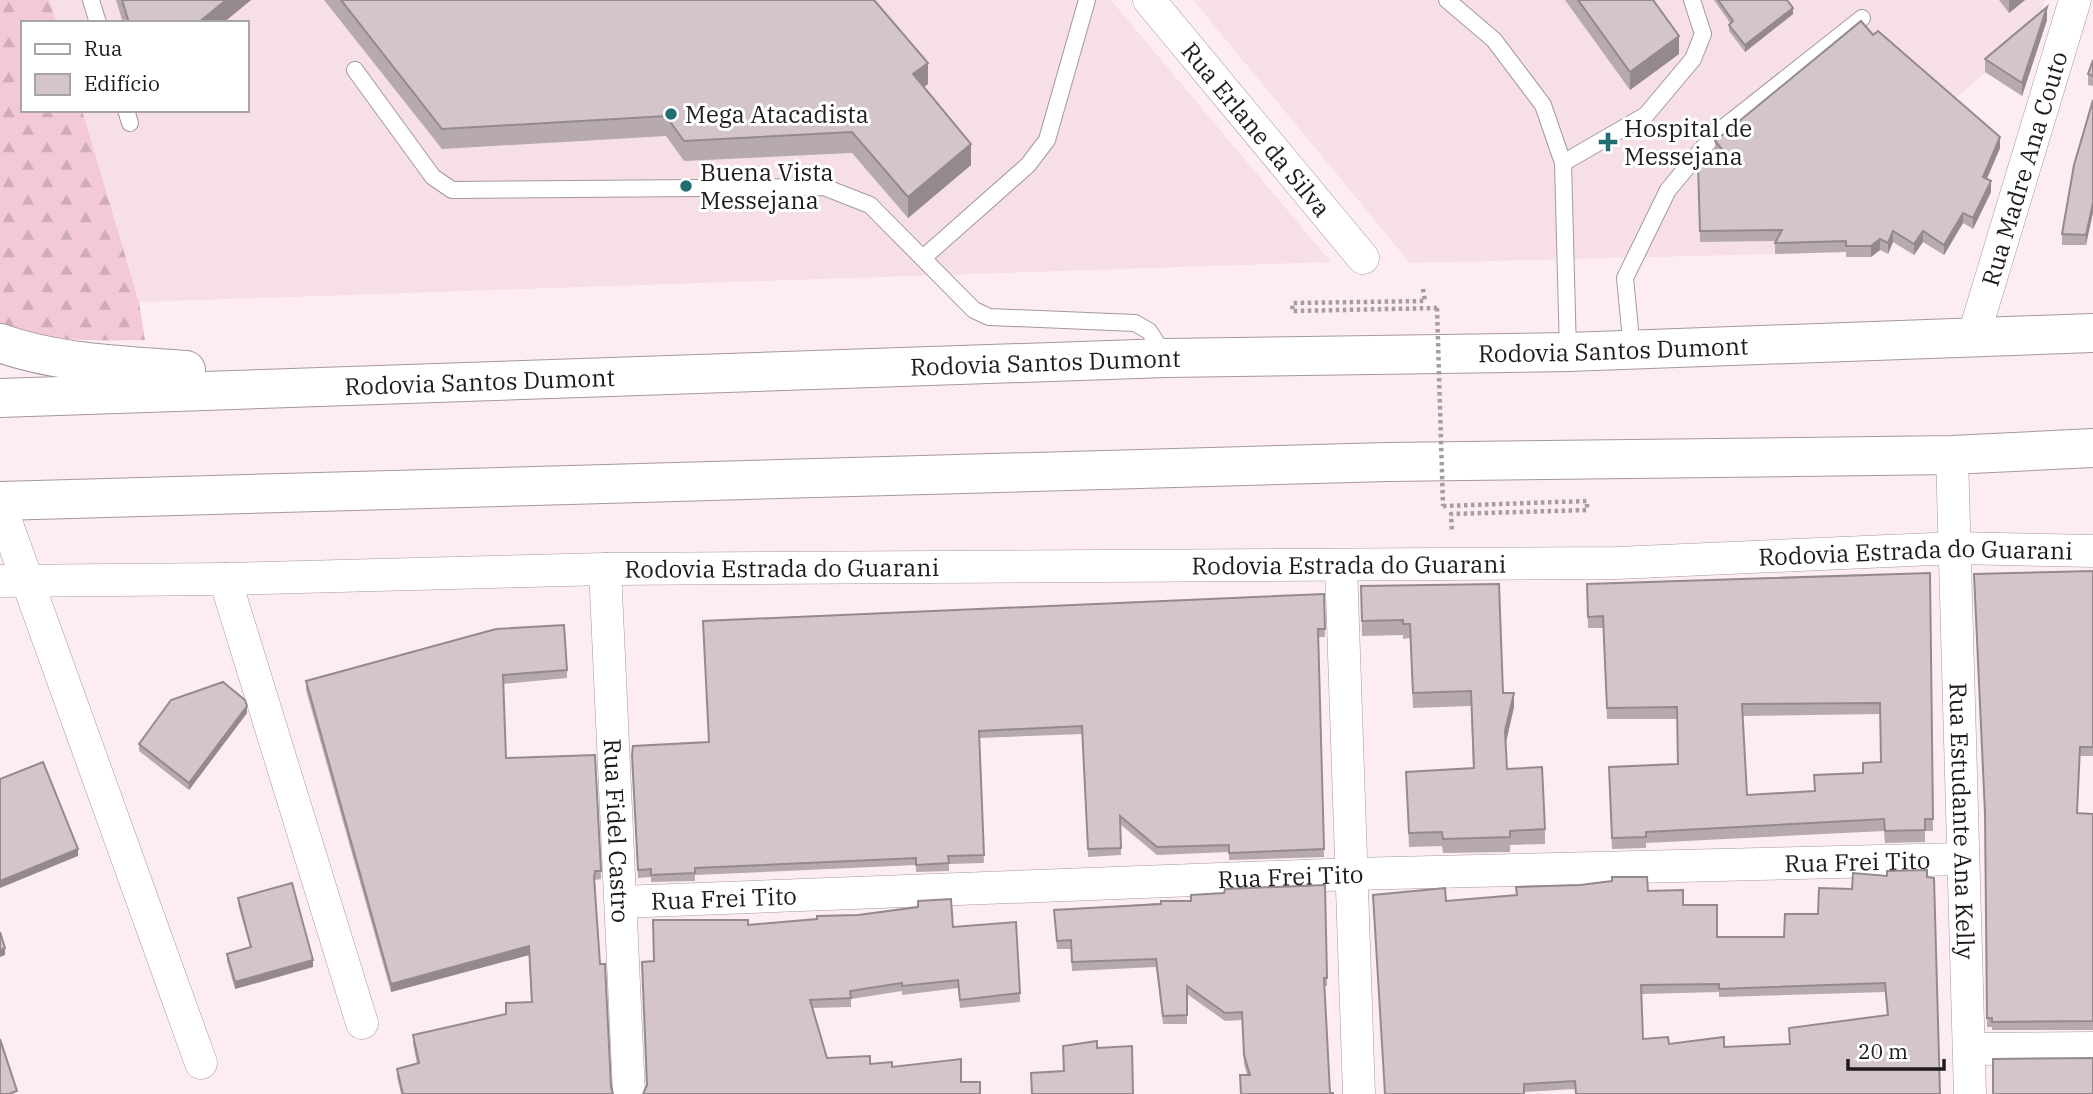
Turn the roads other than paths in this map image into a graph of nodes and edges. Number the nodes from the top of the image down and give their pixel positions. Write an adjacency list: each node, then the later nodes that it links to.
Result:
1 (91, 0): 8 (lane)
2 (1087, 0): 11 (lane)
3 (1149, 0): 12 (street, Rua Erlane da Silva)
4 (1447, 0): 10 (lane)
5 (1692, 0): 10 (lane)
6 (2075, 0): 14 (street, Rua Madre Ana Couto)
7 (1862, 18): 16 (lane)
8 (97, 21)
9 (355, 70): 11 (lane)
10 (1563, 163): 17 (lane)
11 (923, 258): 18 (lane)
12 (1363, 258)
13 (2093, 333): 14 (highway, Rodovia Santos Dumont)
14 (1973, 338): 16 (highway, Rodovia Santos Dumont)
15 (0, 343): 19 (highway)
16 (1632, 351): 17 (highway, Rodovia Santos Dumont)
17 (1568, 352): 18 (highway, Rodovia Santos Dumont)
18 (1166, 358): 19 (highway, Rodovia Santos Dumont)
19 (363, 384): 20 (highway, Rodovia Santos Dumont)
20 (0, 398)
21 (2093, 448): 22 (highway)
22 (1952, 455): 23 (highway); 24 (street, Rua Estudante Ana Kelly)
23 (0, 503): 29 (street)
24 (1955, 548): 25 (street, Rodovia Estrada do Guarani); 26 (street, Rodovia Estrada do Guarani); 30 (street, Rua Estudante Ana Kelly)
25 (2093, 551)
26 (1341, 565): 27 (street, Rodovia Estrada do Guarani); 31 (street)
27 (605, 569): 28 (street, Rodovia Estrada do Guarani); 32 (street, Rua Fidel Castro)
28 (225, 579): 29 (street, Rodovia Estrada do Guarani); 33 (street)
29 (13, 580): 36 (street)
30 (1962, 859): 31 (street, Rua Frei Tito); 35 (street, Rua Estudante Ana Kelly)
31 (1352, 874): 32 (street, Rua Frei Tito); 38 (street)
32 (621, 902): 37 (street, Rua Fidel Castro)
33 (362, 1023)
34 (2093, 1048): 35 (street)
35 (1970, 1049): 39 (street, Rua Estudante Ana Kelly)
36 (201, 1063)
37 (629, 1094)
38 (1359, 1094)
39 (1970, 1094)

